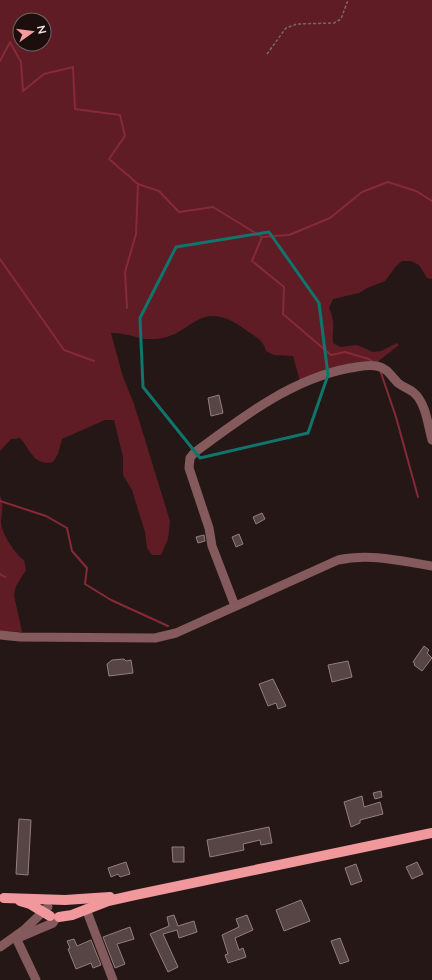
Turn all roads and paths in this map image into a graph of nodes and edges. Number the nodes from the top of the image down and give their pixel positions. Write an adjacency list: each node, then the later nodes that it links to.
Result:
1 (348, 0): 2 (path)
2 (267, 54)
3 (432, 440): 5 (street)
4 (432, 566): 5 (street)
5 (235, 606): 6 (street)
6 (0, 635)
7 (432, 833): 8 (main road)
8 (135, 895): 11 (main road); 12 (main road)
9 (2, 898): 10 (main road); 12 (main road)
10 (32, 906): 12 (main road); 13 (street)
11 (86, 909): 12 (main road); 17 (street)
12 (53, 910): 13 (street); 14 (street)
13 (35, 921): 14 (street)
14 (13, 940): 15 (street); 16 (street)
15 (0, 947)
16 (36, 980)
17 (113, 980)

